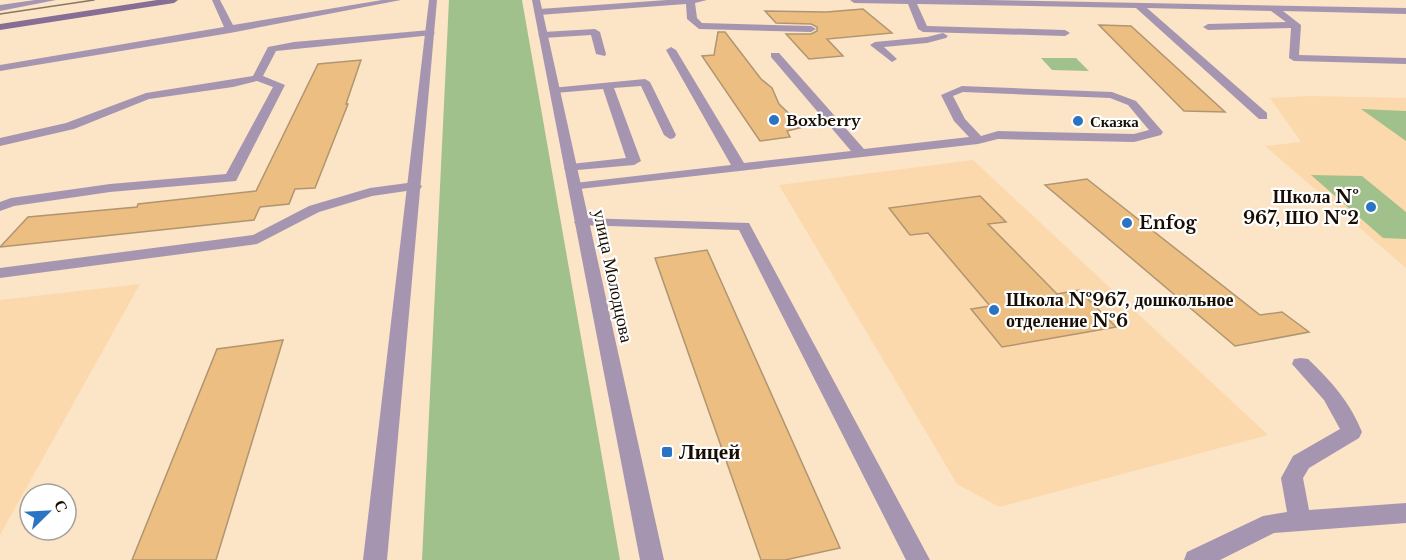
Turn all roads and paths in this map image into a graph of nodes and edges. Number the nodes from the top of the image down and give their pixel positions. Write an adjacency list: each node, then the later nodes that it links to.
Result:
1 (52, 0): 20 (street)
2 (129, 0): 23 (main road)
3 (174, 0): 25 (main road)
4 (216, 0): 28 (street)
5 (397, 0): 28 (street)
6 (433, 0): 30 (street)
7 (703, 0): 13 (street)
8 (854, 0): 14 (street)
9 (1100, 0): 18 (street)
10 (1222, 0): 19 (street)
11 (1260, 0): 21 (street)
12 (1391, 0): 22 (street)
13 (690, 1): 16 (street); 27 (street)
14 (910, 1): 15 (street); 29 (street)
15 (1055, 2): 17 (street)
16 (537, 6): 32 (street, улица Молодцова)
17 (1139, 6): 18 (street); 42 (street)
18 (1179, 6): 19 (street)
19 (1232, 7): 21 (street)
20 (0, 8)
21 (1272, 8): 22 (street); 24 (street)
22 (1406, 10)
23 (0, 20)
24 (1296, 25): 26 (street); 37 (street)
25 (0, 27)
26 (1208, 27)
27 (811, 29)
28 (230, 30): 38 (street)
29 (950, 30): 31 (street); 36 (street)
30 (430, 33): 39 (street); 49 (street)
31 (1065, 33)
32 (543, 35): 34 (street); 41 (street, улица Молодцова)
33 (671, 50): 48 (street)
34 (600, 54)
35 (775, 55): 46 (street)
36 (892, 59)
37 (1406, 61)
38 (0, 68)
39 (257, 78): 45 (street); 51 (street)
40 (608, 86): 41 (street); 43 (street); 47 (street)
41 (555, 90): 47 (street, улица Молодцова)
42 (1263, 116)
43 (670, 135)
44 (978, 140): 44 (street); 46 (street)
45 (0, 142)
46 (860, 153): 48 (street)
47 (571, 168): 50 (street, улица Молодцова)
48 (740, 168): 50 (street)
49 (415, 186): 53 (street); 57 (street)
50 (575, 187): 52 (street, улица Молодцова)
51 (0, 207)
52 (581, 222): 58 (street, улица Молодцова); 59 (street)
53 (0, 273)
54 (1301, 364): 56 (street)
55 (1406, 513): 56 (street)
56 (1300, 521): 60 (street)
57 (375, 560)
58 (652, 560)
59 (918, 560)
60 (1196, 560)

